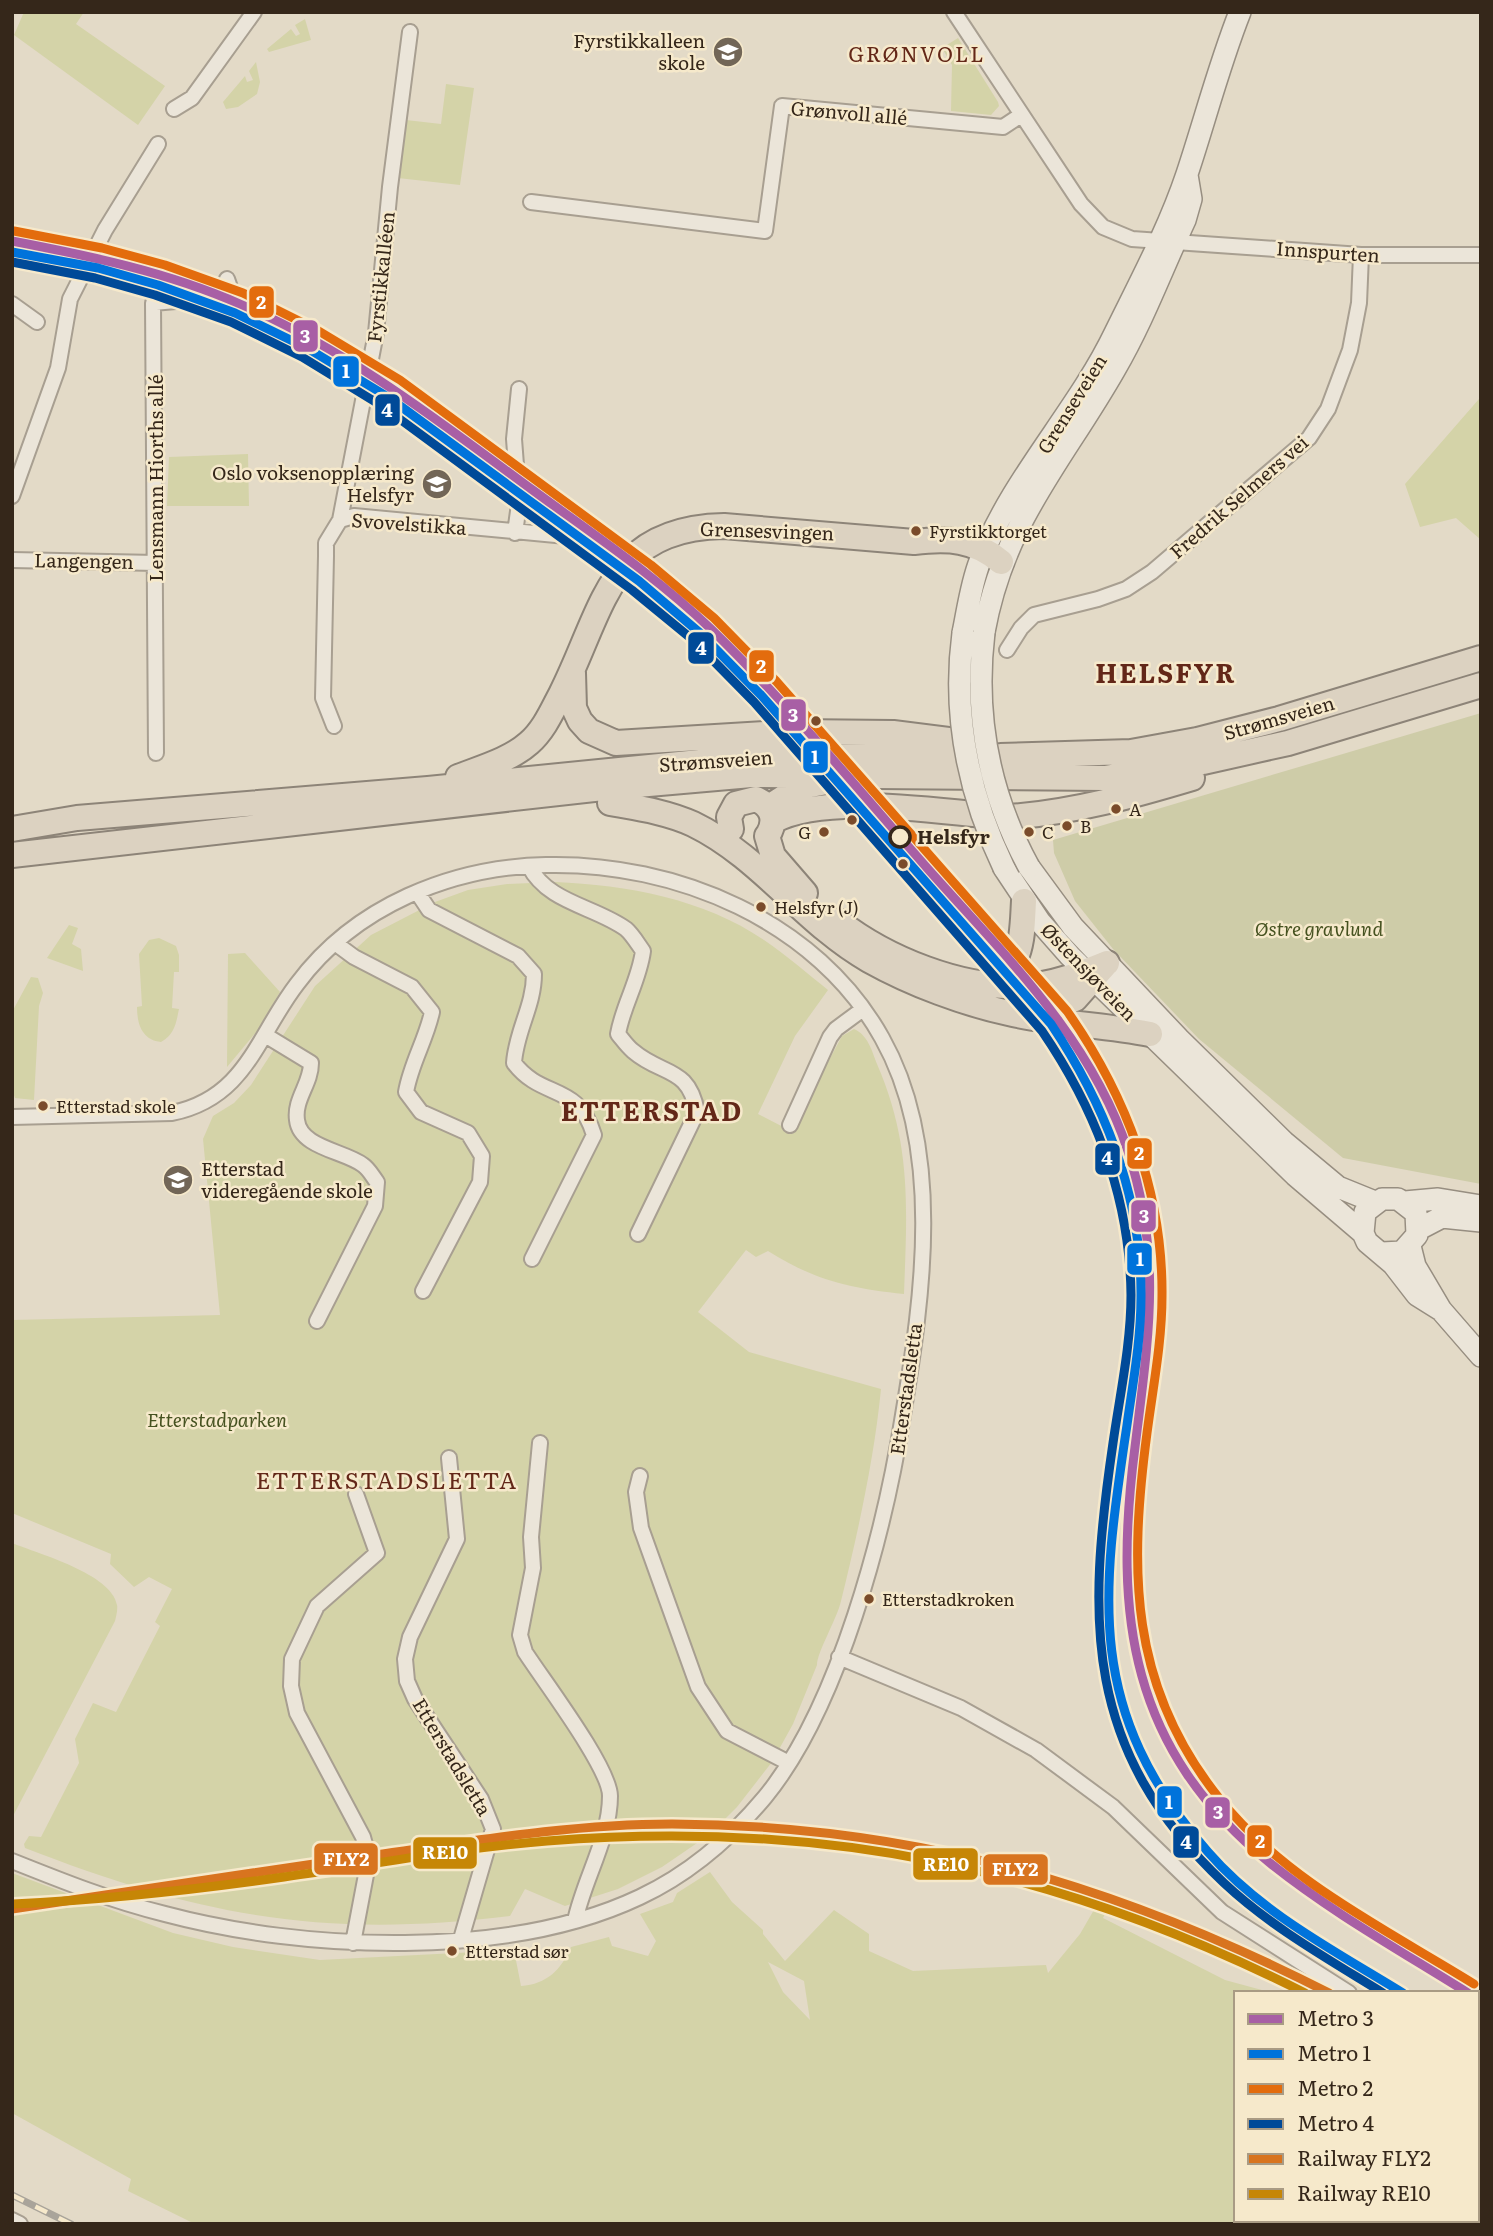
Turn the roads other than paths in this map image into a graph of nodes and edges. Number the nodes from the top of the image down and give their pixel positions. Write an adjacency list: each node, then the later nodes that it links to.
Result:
1 (254, 12): 5 (street)
2 (954, 12): 6 (street)
3 (1240, 12): 9 (main road, Grenseveien)
4 (410, 32): 17 (street, Fyrstikkalléen)
5 (174, 109)
6 (1021, 114): 8 (street, Grønvoll allé); 9 (street)
7 (158, 144): 16 (street)
8 (531, 202)
9 (1166, 242): 11 (street, Innspurten); 19 (main road, Grenseveien)
10 (1481, 255): 11 (street, Innspurten)
11 (1361, 256): 24 (street, Fredrik Selmers vei)
12 (227, 279): 21 (street, Lensmann Hiorths allé)
13 (12, 304): 14 (street)
14 (37, 322)
15 (519, 389): 18 (street)
16 (12, 496)
17 (340, 520): 18 (street, Svovelstikka); 28 (street, Svovelstikka)
18 (516, 533): 22 (street, Svovelstikka)
19 (988, 558): 22 (highway, Grensesvingen); 23 (main road, Grenseveien)
20 (12, 560): 21 (street, Langengen)
21 (156, 563): 31 (street, Lensmann Hiorths allé)
22 (625, 564): 26 (highway)
23 (973, 633): 44 (main road, Østensjøveien, bridge); 46 (main road, Østensjøveien, bridge)
24 (1007, 650)
25 (1481, 658): 32 (highway, Strømsveien)
26 (573, 673): 30 (highway); 34 (highway)
27 (1481, 685): 29 (highway, Strømsveien)
28 (334, 726)
29 (1288, 743): 33 (highway, Strømsveien); 37 (highway)
30 (627, 744): 32 (highway); 35 (highway)
31 (156, 753)
32 (1059, 755): 35 (highway, Strømsveien)
33 (874, 777): 35 (highway, Strømsveien); 37 (highway)
34 (428, 789): 35 (highway, Strømsveien); 38 (highway, Strømsveien)
35 (506, 791): 36 (highway); 40 (highway, Strømsveien)
36 (610, 803): 39 (highway); 41 (highway)
37 (770, 821): 39 (highway); 39 (highway); 47 (highway)
38 (12, 829)
39 (735, 834): 41 (highway)
40 (12, 855)
41 (754, 865): 49 (highway)
42 (529, 866): 43 (street, Etterstadsletta); 48 (street, Etterstadsletta); 59 (street)
43 (417, 892): 45 (street, Etterstadsletta); 62 (street)
44 (1024, 901): 46 (main road, Østensjøveien); 47 (highway)
45 (335, 943): 51 (street, Etterstadsletta); 63 (street)
46 (1096, 972): 47 (highway); 49 (highway); 50 (main road, Østensjøveien); 54 (main road, Østensjøveien)
47 (987, 983)
48 (863, 1009): 53 (street); 71 (street, Etterstadsletta)
49 (1027, 1017): 50 (highway)
50 (1150, 1034): 58 (main road, Østensjøveien)
51 (265, 1035): 52 (street, Etterstadsletta); 65 (street)
52 (12, 1117)
53 (790, 1125)
54 (1375, 1202): 55 (main road, Østensjøveien); 58 (main road)
55 (1405, 1202): 56 (main road); 60 (main road, Østensjøveien)
56 (1481, 1206)
57 (1481, 1221): 60 (main road)
58 (1363, 1233): 61 (main road, Østensjøveien)
59 (638, 1234)
60 (1414, 1238): 61 (main road); 64 (main road, Østensjøveien)
61 (1382, 1253): 64 (main road, Østensjøveien)
62 (532, 1259)
63 (423, 1291)
64 (1441, 1310): 66 (main road, Østensjøveien)
65 (317, 1321)
66 (1481, 1356)
67 (540, 1443): 74 (street)
68 (449, 1458): 75 (street, Etterstadsletta)
69 (640, 1476): 72 (street)
70 (356, 1494): 76 (street)
71 (839, 1657): 72 (street, Etterstadsletta); 77 (street)
72 (789, 1763): 74 (street, Etterstadsletta)
73 (12, 1861): 76 (street, Etterstadsletta)
74 (575, 1920): 75 (street, Etterstadsletta)
75 (461, 1939): 76 (street, Etterstadsletta)
76 (353, 1942)
77 (1346, 1991)
78 (12, 2220): 79 (street)
79 (20, 2224)

